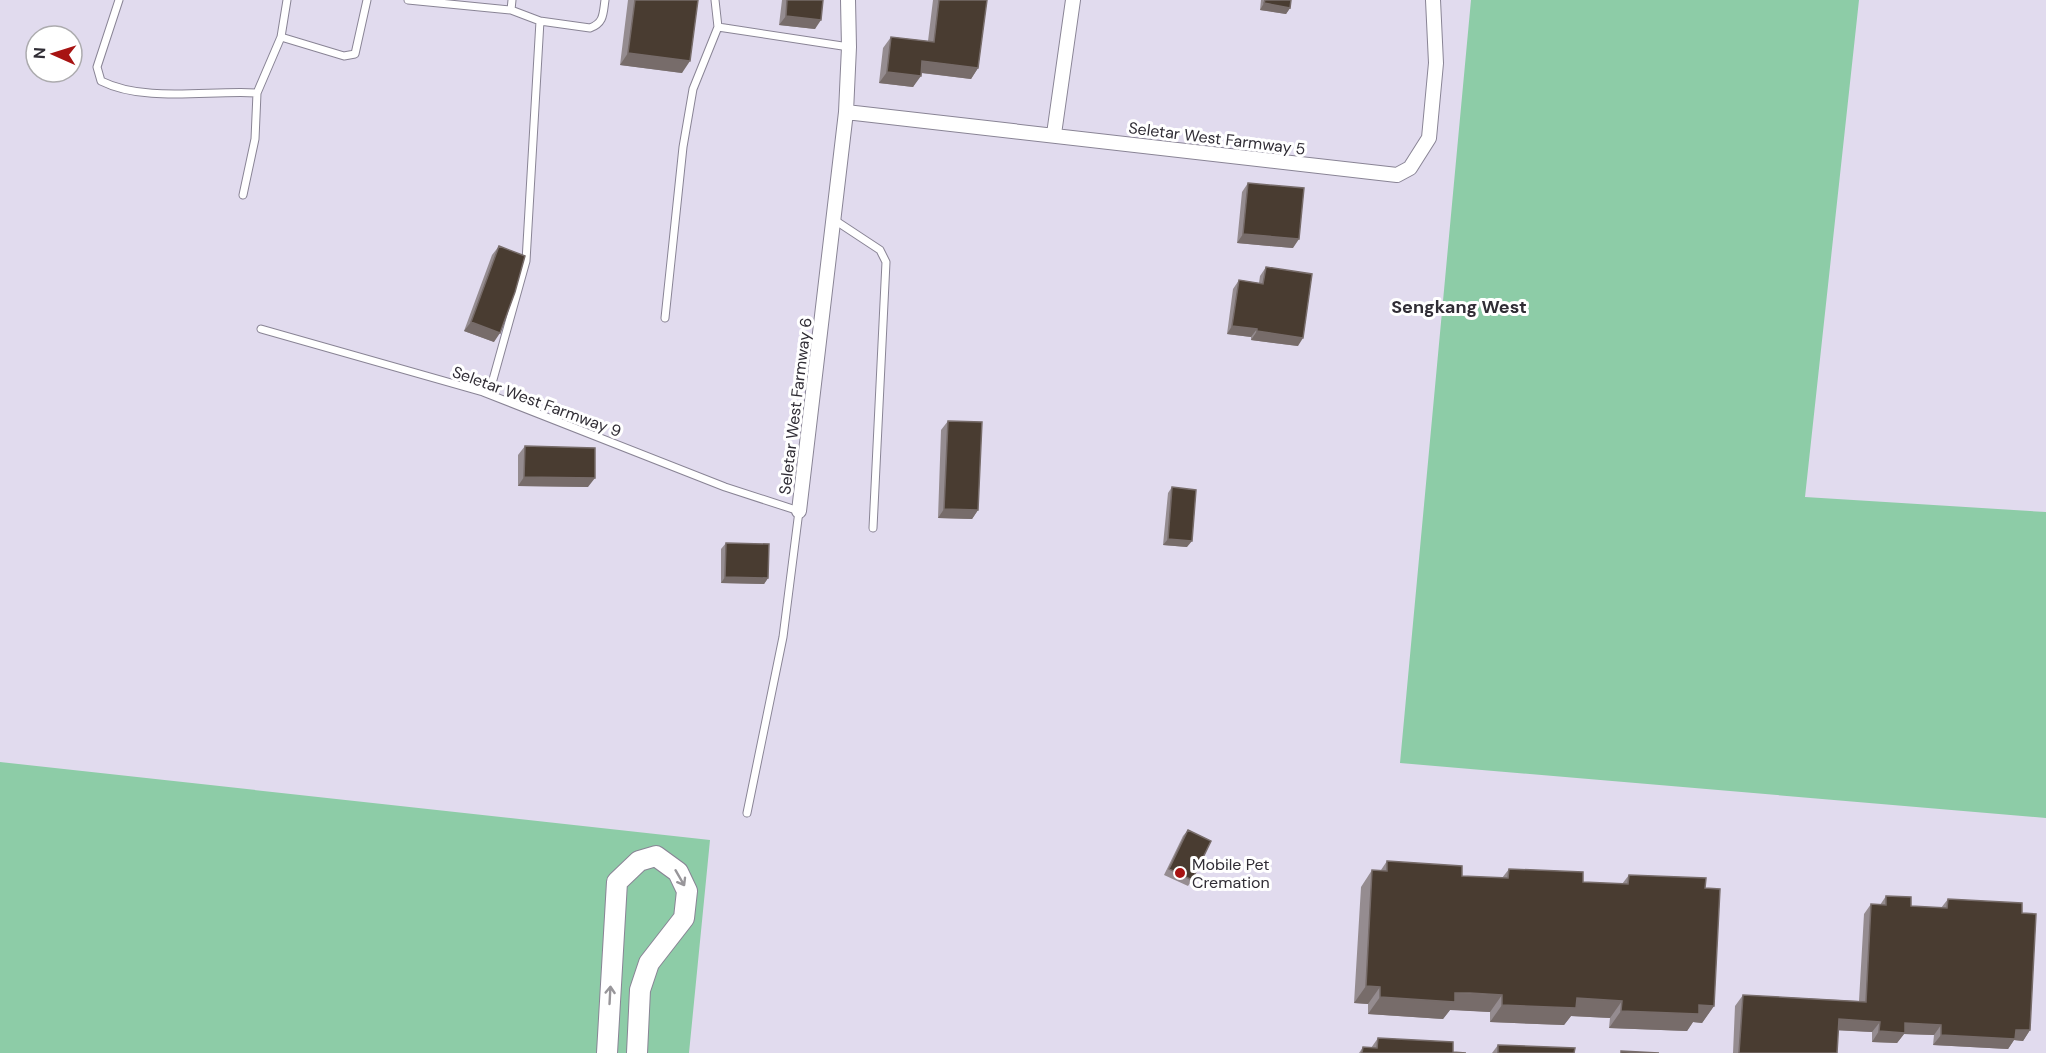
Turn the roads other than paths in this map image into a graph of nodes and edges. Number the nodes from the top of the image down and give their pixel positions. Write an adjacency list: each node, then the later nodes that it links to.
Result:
1 (119, 0): 16 (lane)
2 (287, 0): 14 (lane)
3 (367, 0): 14 (lane)
4 (408, 0): 11 (lane)
5 (512, 0): 11 (lane)
6 (605, 0): 12 (lane)
7 (715, 0): 13 (lane)
8 (848, 0): 15 (street, Seletar West Farmway 6)
9 (1073, 0): 18 (street)
10 (1433, 0): 18 (street, Seletar West Farmway 5)
11 (511, 10): 12 (lane)
12 (540, 21): 23 (lane)
13 (718, 27): 15 (lane); 21 (lane)
14 (281, 37): 16 (lane)
15 (849, 47): 17 (street, Seletar West Farmway 6)
16 (257, 93): 19 (lane)
17 (846, 112): 18 (street, Seletar West Farmway 5); 20 (street, Seletar West Farmway 6)
18 (1054, 134)
19 (243, 195)
20 (833, 219): 24 (street, Seletar West Farmway 6); 25 (lane)
21 (665, 318)
22 (261, 329): 23 (lane, Seletar West Farmway 9)
23 (489, 394): 24 (lane, Seletar West Farmway 9)
24 (799, 511): 26 (lane, Seletar West Farmway 6)
25 (873, 528)
26 (747, 813)
27 (607, 1053): 28 (street, one-way to 28)
28 (637, 1053)

